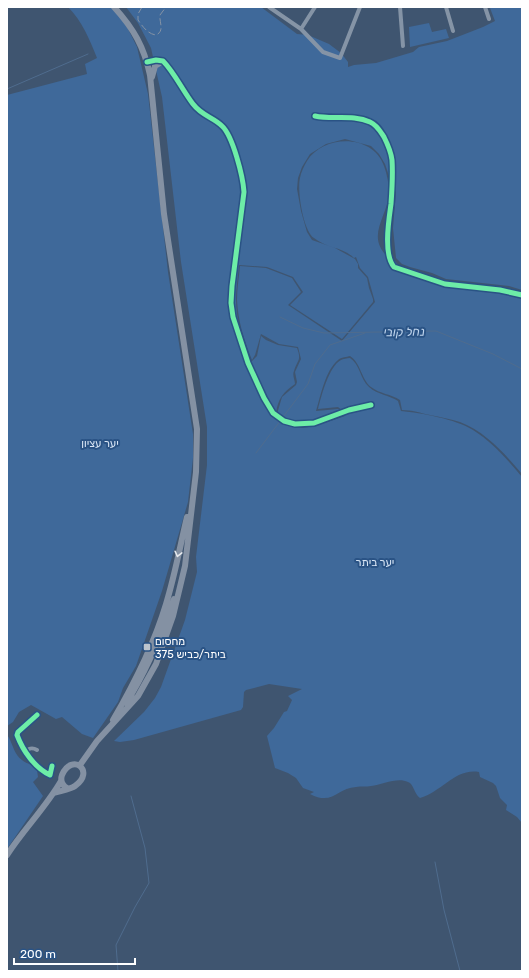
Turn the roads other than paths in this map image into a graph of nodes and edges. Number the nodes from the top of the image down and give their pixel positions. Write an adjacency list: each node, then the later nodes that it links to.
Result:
1 (114, 7): 13 (main road)
2 (269, 7): 9 (street)
3 (315, 7): 9 (street)
4 (360, 7): 9 (street)
5 (400, 7): 11 (street)
6 (446, 7): 10 (street)
7 (485, 7): 8 (street)
8 (489, 19)
9 (301, 29)
10 (453, 31)
11 (403, 46)
12 (163, 61): 13 (street); 14 (main road); 17 (street)
13 (147, 62): 14 (main road)
14 (151, 89): 18 (main road)
15 (315, 116): 16 (street)
16 (522, 295)
17 (371, 405)
18 (194, 489): 20 (main road, one-way to 20); 20 (main road)
19 (37, 715): 22 (street)
20 (106, 732): 23 (main road)
21 (37, 750): 22 (street)
22 (25, 752): 24 (street)
23 (80, 765): 25 (main road); 26 (main road)
24 (52, 766)
25 (61, 781): 26 (main road); 27 (main road)
26 (67, 788): 27 (main road)
27 (54, 793): 28 (main road)
28 (7, 855)

